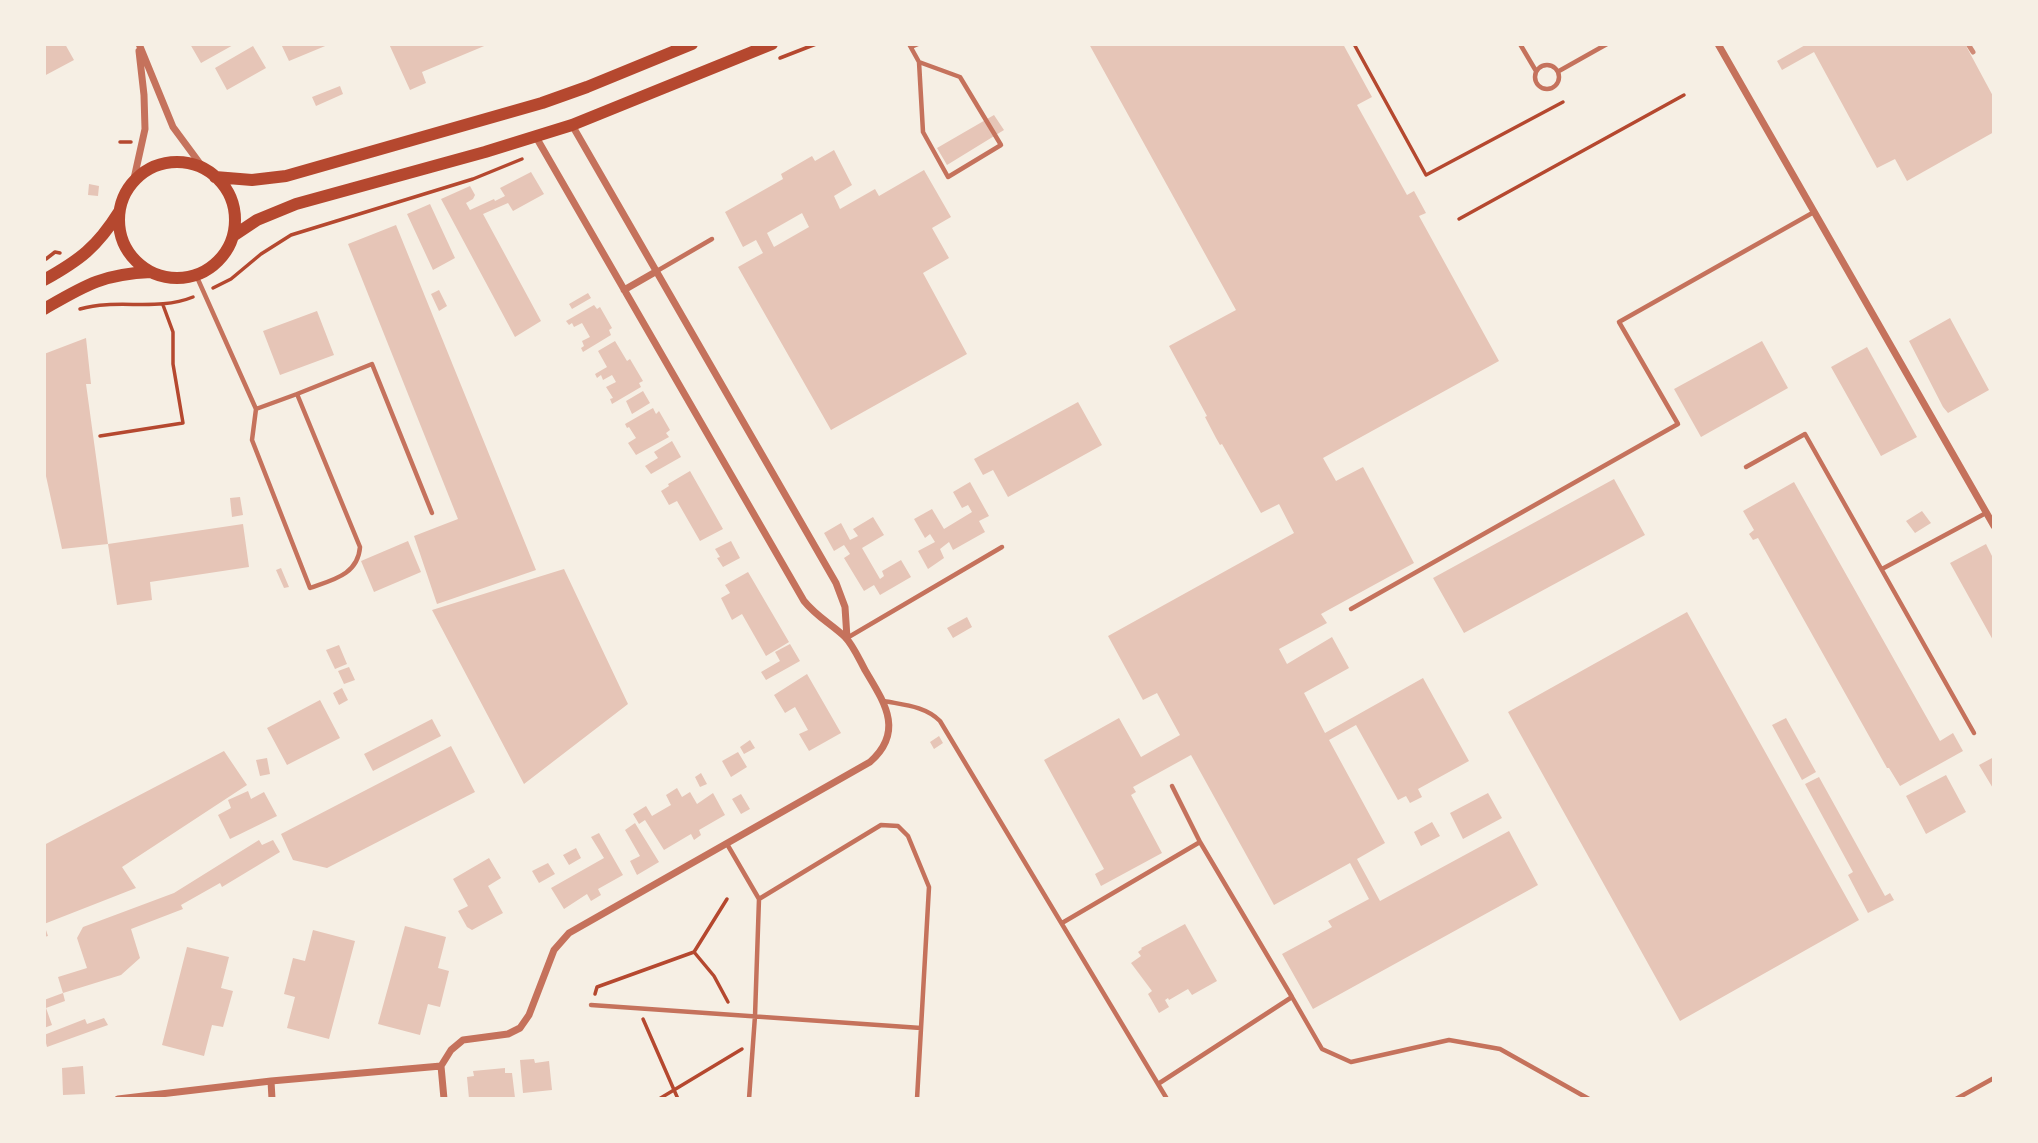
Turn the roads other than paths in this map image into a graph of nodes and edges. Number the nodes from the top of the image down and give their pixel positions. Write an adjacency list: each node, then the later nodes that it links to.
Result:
1 (139, 44): 14 (street); 15 (street)
2 (692, 44): 14 (main road)
3 (772, 44): 12 (main road)
4 (918, 44): 8 (lane)
5 (1520, 44): 10 (lane)
6 (1607, 44): 11 (lane)
7 (1718, 44): 16 (street)
8 (910, 46): 9 (lane)
9 (919, 62): 9 (lane)
10 (1536, 71): 11 (lane); 11 (lane)
11 (1558, 71)
12 (572, 125): 13 (main road); 20 (street)
13 (536, 137): 18 (main road); 24 (street)
14 (210, 173): 15 (main road); 18 (main road)
15 (133, 183): 17 (main road)
16 (1814, 211): 30 (street); 34 (lane)
17 (120, 212): 21 (main road); 23 (main road)
18 (233, 236): 22 (main road)
19 (712, 240): 20 (lane)
20 (657, 271): 24 (street); 35 (street)
21 (151, 272): 22 (main road); 25 (main road)
22 (196, 275): 27 (lane)
23 (44, 280)
24 (624, 290): 35 (street)
25 (44, 309)
26 (297, 394): 27 (lane); 27 (lane); 29 (lane)
27 (256, 409)
28 (1746, 467): 33 (lane)
29 (432, 513)
30 (1987, 513): 31 (street); 33 (lane)
31 (1994, 526)
32 (1002, 547): 35 (lane)
33 (1881, 569): 37 (lane)
34 (1350, 609)
35 (847, 638): 36 (street)
36 (884, 701): 40 (street); 42 (lane)
37 (1974, 733)
38 (1172, 786): 39 (lane)
39 (1200, 842): 42 (lane); 43 (lane)
40 (727, 844): 41 (lane); 47 (street)
41 (759, 899): 45 (lane); 46 (lane)
42 (1062, 923): 50 (lane)
43 (1292, 997): 50 (lane); 57 (lane)
44 (591, 1005): 45 (lane)
45 (755, 1016): 46 (lane); 54 (lane)
46 (921, 1028): 55 (lane)
47 (441, 1066): 49 (street); 53 (street)
48 (1994, 1078): 58 (lane)
49 (271, 1082): 51 (street); 52 (street)
50 (1158, 1084): 56 (lane)
51 (118, 1099)
52 (272, 1099)
53 (444, 1099)
54 (750, 1099)
55 (917, 1099)
56 (1167, 1099)
57 (1589, 1099)
58 (1956, 1099)

